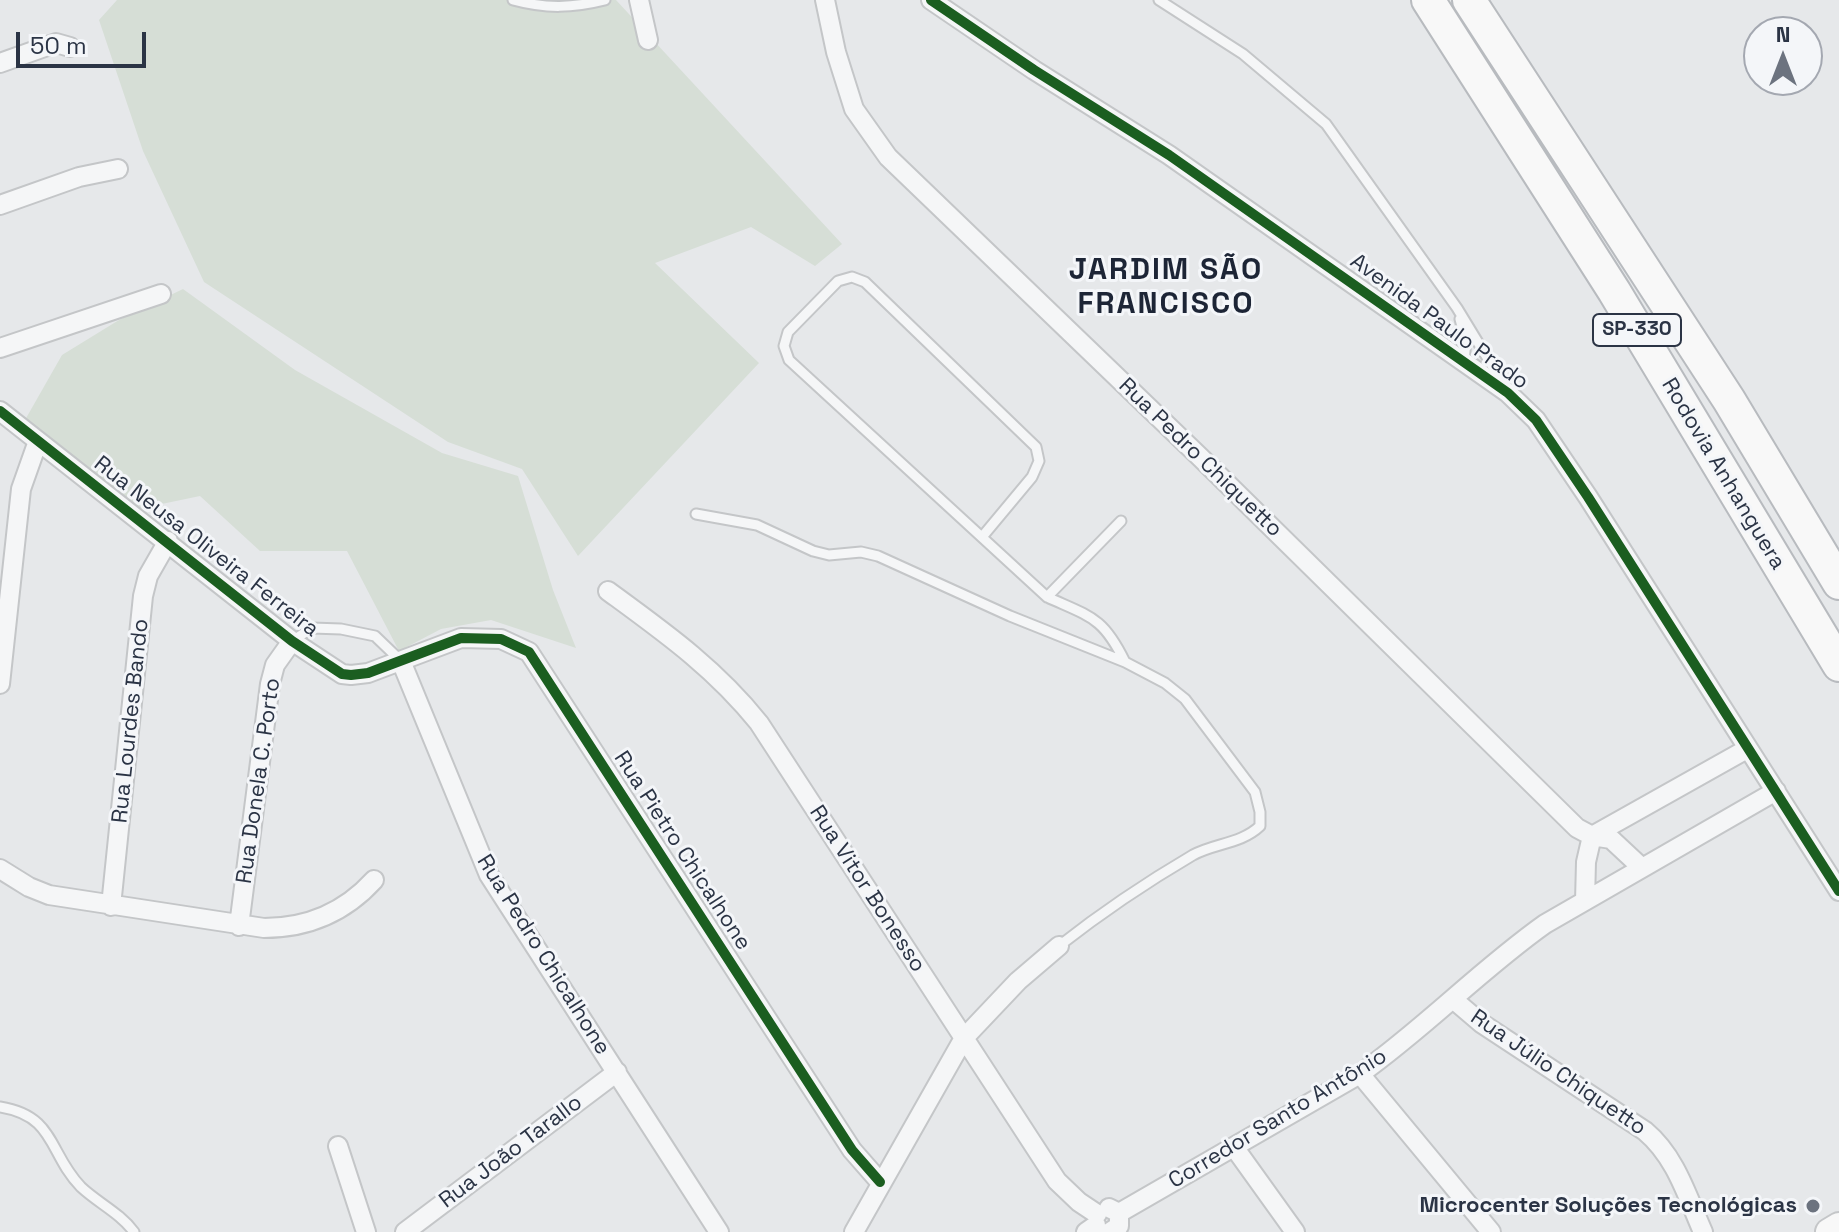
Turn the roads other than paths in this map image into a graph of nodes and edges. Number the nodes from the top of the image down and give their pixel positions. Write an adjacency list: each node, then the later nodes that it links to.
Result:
1 (513, 0): 2 (lane)
2 (605, 0)
3 (639, 0): 9 (street)
4 (825, 0): 36 (street, Rua Pedro Chiquetto)
5 (931, 0): 17 (street, Avenida Paulo Prado)
6 (1159, 0): 15 (lane)
7 (1428, 0): 29 (highway, Rodovia Anhanguera / SP-330)
8 (1469, 0): 25 (highway, Rodovia Anhanguera / SP-330)
9 (648, 40)
10 (70, 47): 11 (street)
11 (0, 63)
12 (118, 169): 13 (street)
13 (0, 205)
14 (161, 294): 16 (street)
15 (1457, 308): 17 (lane); 18 (lane)
16 (0, 348)
17 (1464, 361): 18 (street, Avenida Paulo Prado)
18 (1508, 393): 34 (street, Avenida Paulo Prado)
19 (0, 411): 20 (street, Rua Neusa Oliveira Ferreira)
20 (38, 441): 24 (street, Rua Neusa Oliveira Ferreira); 32 (street)
21 (696, 514): 31 (lane)
22 (1121, 521): 27 (lane)
23 (982, 537): 23 (lane); 27 (lane)
24 (168, 541): 28 (street, Rua Neusa Oliveira Ferreira); 42 (street, Rua Lourdes Bando)
25 (1839, 583)
26 (608, 591): 46 (street, Rua Vitor Bonesso)
27 (1047, 597): 31 (lane)
28 (292, 641): 30 (street, Rua Neusa Oliveira Ferreira); 30 (lane); 43 (street, Rua Donela C. Porto)
29 (1835, 659): 33 (highway)
30 (401, 661): 47 (street, Rua Pedro Chicalhone); 52 (street, Rua Pietro Chicalhone)
31 (1125, 662): 44 (lane)
32 (0, 684)
33 (1839, 692)
34 (1747, 749): 35 (street, Avenida Paulo Prado); 36 (street)
35 (1776, 791): 37 (street, Corredor Santo Antônio); 40 (street, Avenida Paulo Prado)
36 (1592, 836): 37 (street, Rua Pedro Chiquetto); 41 (street)
37 (1641, 867): 41 (street, Corredor Santo Antônio)
38 (0, 869): 42 (street)
39 (374, 880): 43 (street)
40 (1839, 891)
41 (1585, 901): 45 (street, Corredor Santo Antônio)
42 (111, 906): 43 (street)
43 (239, 926)
44 (1059, 946): 46 (street)
45 (1454, 1000): 48 (street, Corredor Santo Antônio); 62 (street, Rua Júlio Chiquetto)
46 (964, 1038): 52 (street); 53 (street, Rua Vitor Bonesso)
47 (617, 1072): 57 (street, Rua João Tarallo); 58 (street, Rua Pedro Chicalhone)
48 (1360, 1074): 51 (street, Corredor Santo Antônio); 61 (street)
49 (0, 1107): 55 (lane)
50 (338, 1146): 56 (street)
51 (1234, 1147): 53 (street, Corredor Santo Antônio); 60 (street)
52 (880, 1182): 59 (street)
53 (1108, 1226)
54 (1839, 1226): 63 (street)
55 (134, 1232)
56 (366, 1232)
57 (405, 1232)
58 (719, 1232)
59 (854, 1232)
60 (1295, 1232)
61 (1491, 1232)
62 (1703, 1232)
63 (1829, 1232)

